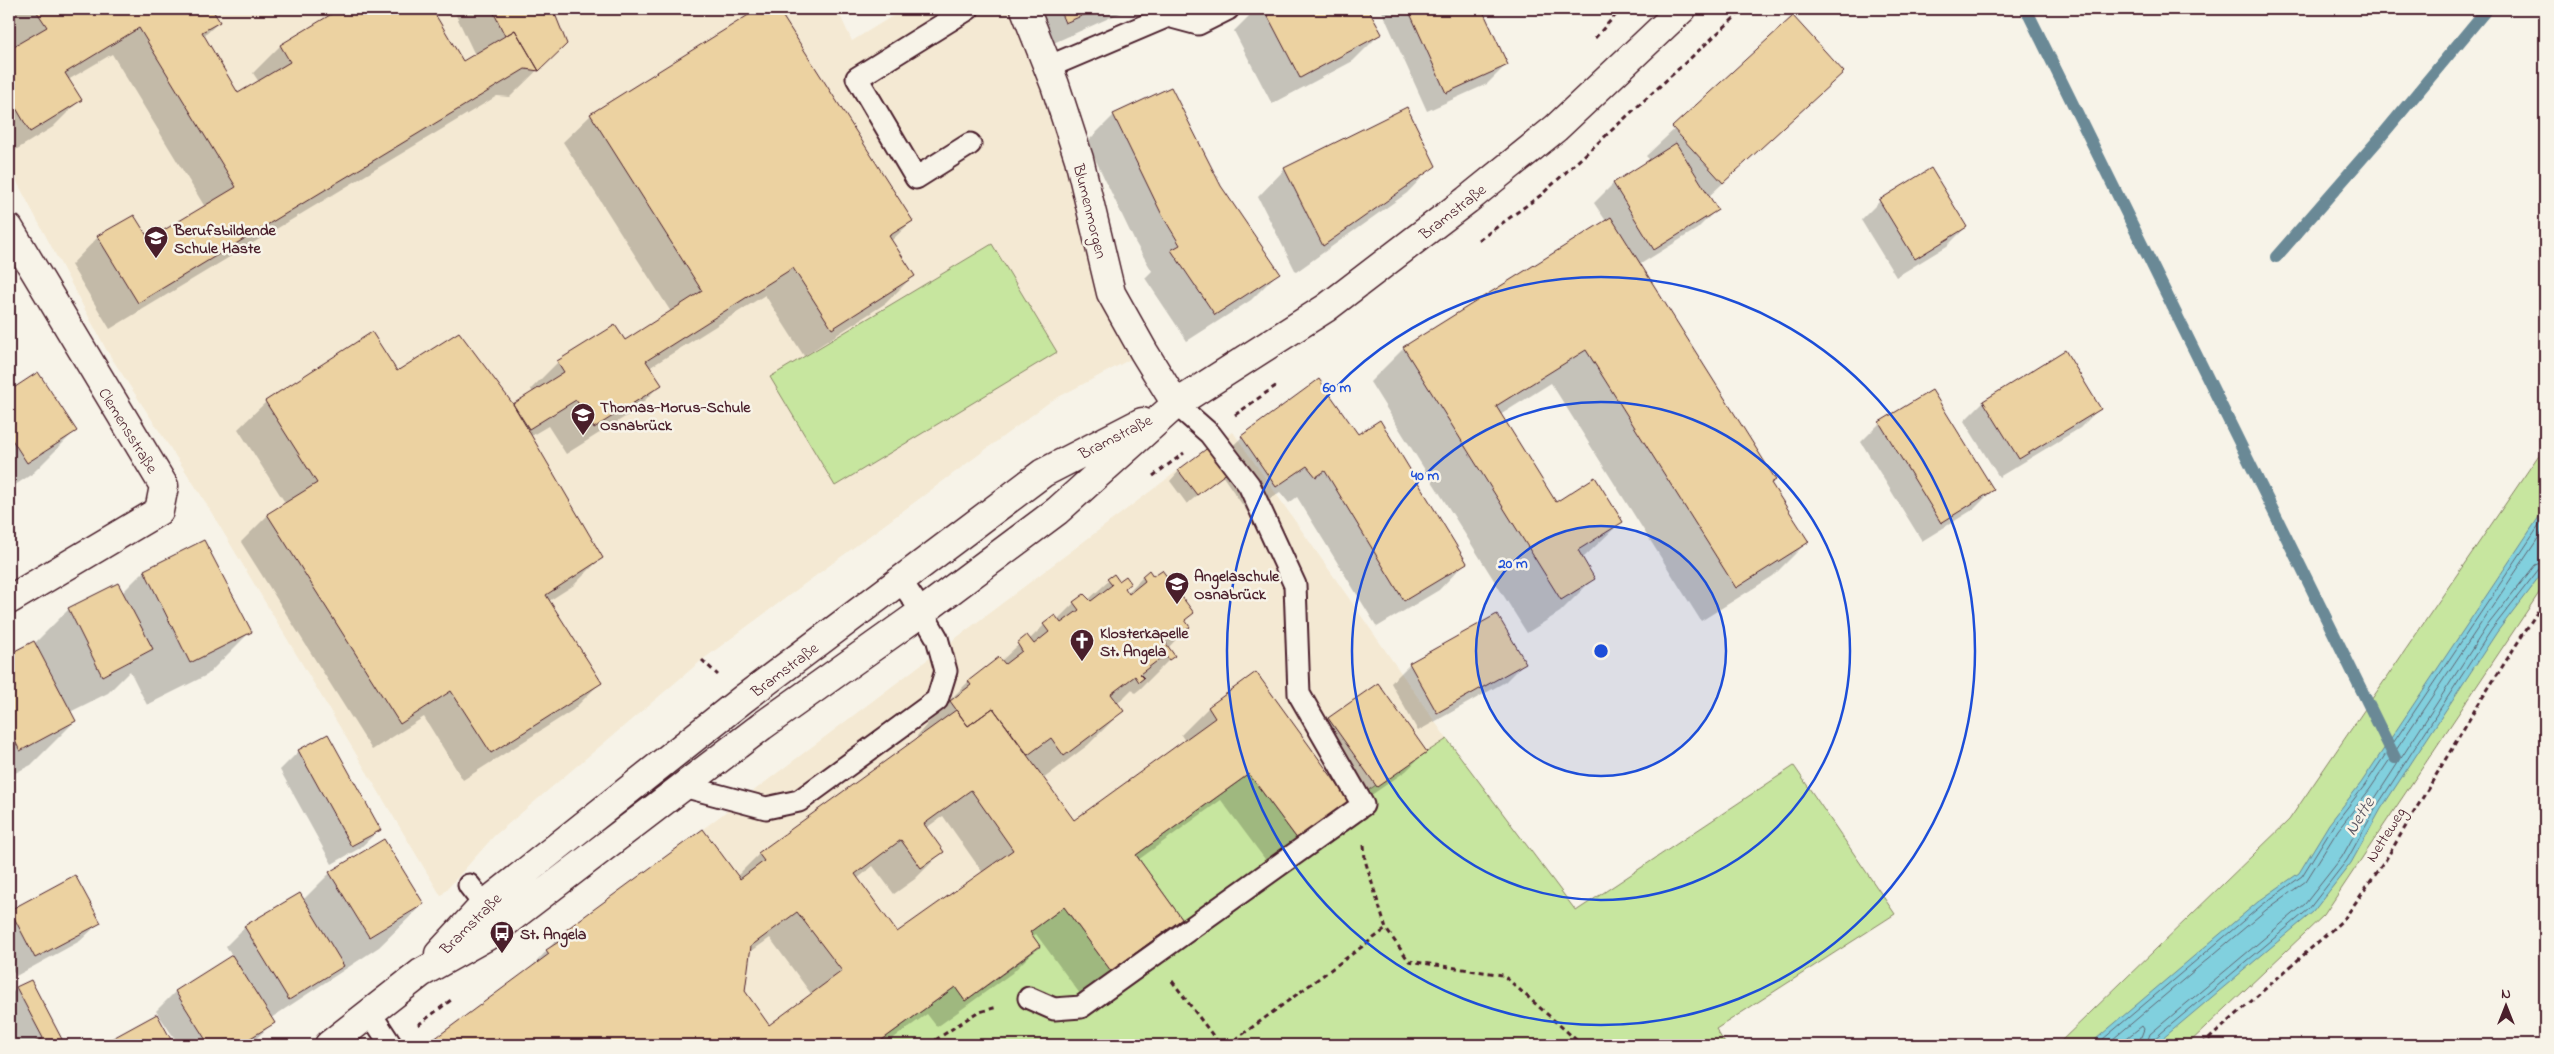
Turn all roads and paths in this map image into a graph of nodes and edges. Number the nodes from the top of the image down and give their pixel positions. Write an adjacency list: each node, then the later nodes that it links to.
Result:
1 (968, 9): 6 (lane)
2 (1025, 9): 5 (street, Blumenmorgen)
3 (1228, 9): 5 (lane)
4 (1682, 9): 8 (street, Bramstraße)
5 (1048, 67): 8 (street, Blumenmorgen)
6 (970, 144)
7 (9, 228): 10 (street, Clemensstraße)
8 (1176, 404): 9 (street, Bramstraße); 12 (street, Bramstraße); 14 (lane)
9 (901, 581): 12 (lane); 15 (street, Bramstraße)
10 (9, 600)
11 (2545, 600): 26 (path, Netteweg)
12 (922, 612): 13 (street, Bramstraße); 13 (lane)
13 (683, 786): 15 (street, Bramstraße)
14 (1363, 805): 16 (path); 17 (lane)
15 (485, 905): 19 (street, Bramstraße)
16 (1386, 929): 24 (path); 25 (path)
17 (1154, 956): 18 (lane); 23 (path)
18 (1029, 998): 22 (path)
19 (370, 1013): 20 (street, Bramstraße); 21 (lane)
20 (329, 1045)
21 (391, 1045)
22 (928, 1045)
23 (1220, 1045)
24 (1228, 1045)
25 (1582, 1045)
26 (2202, 1045)

